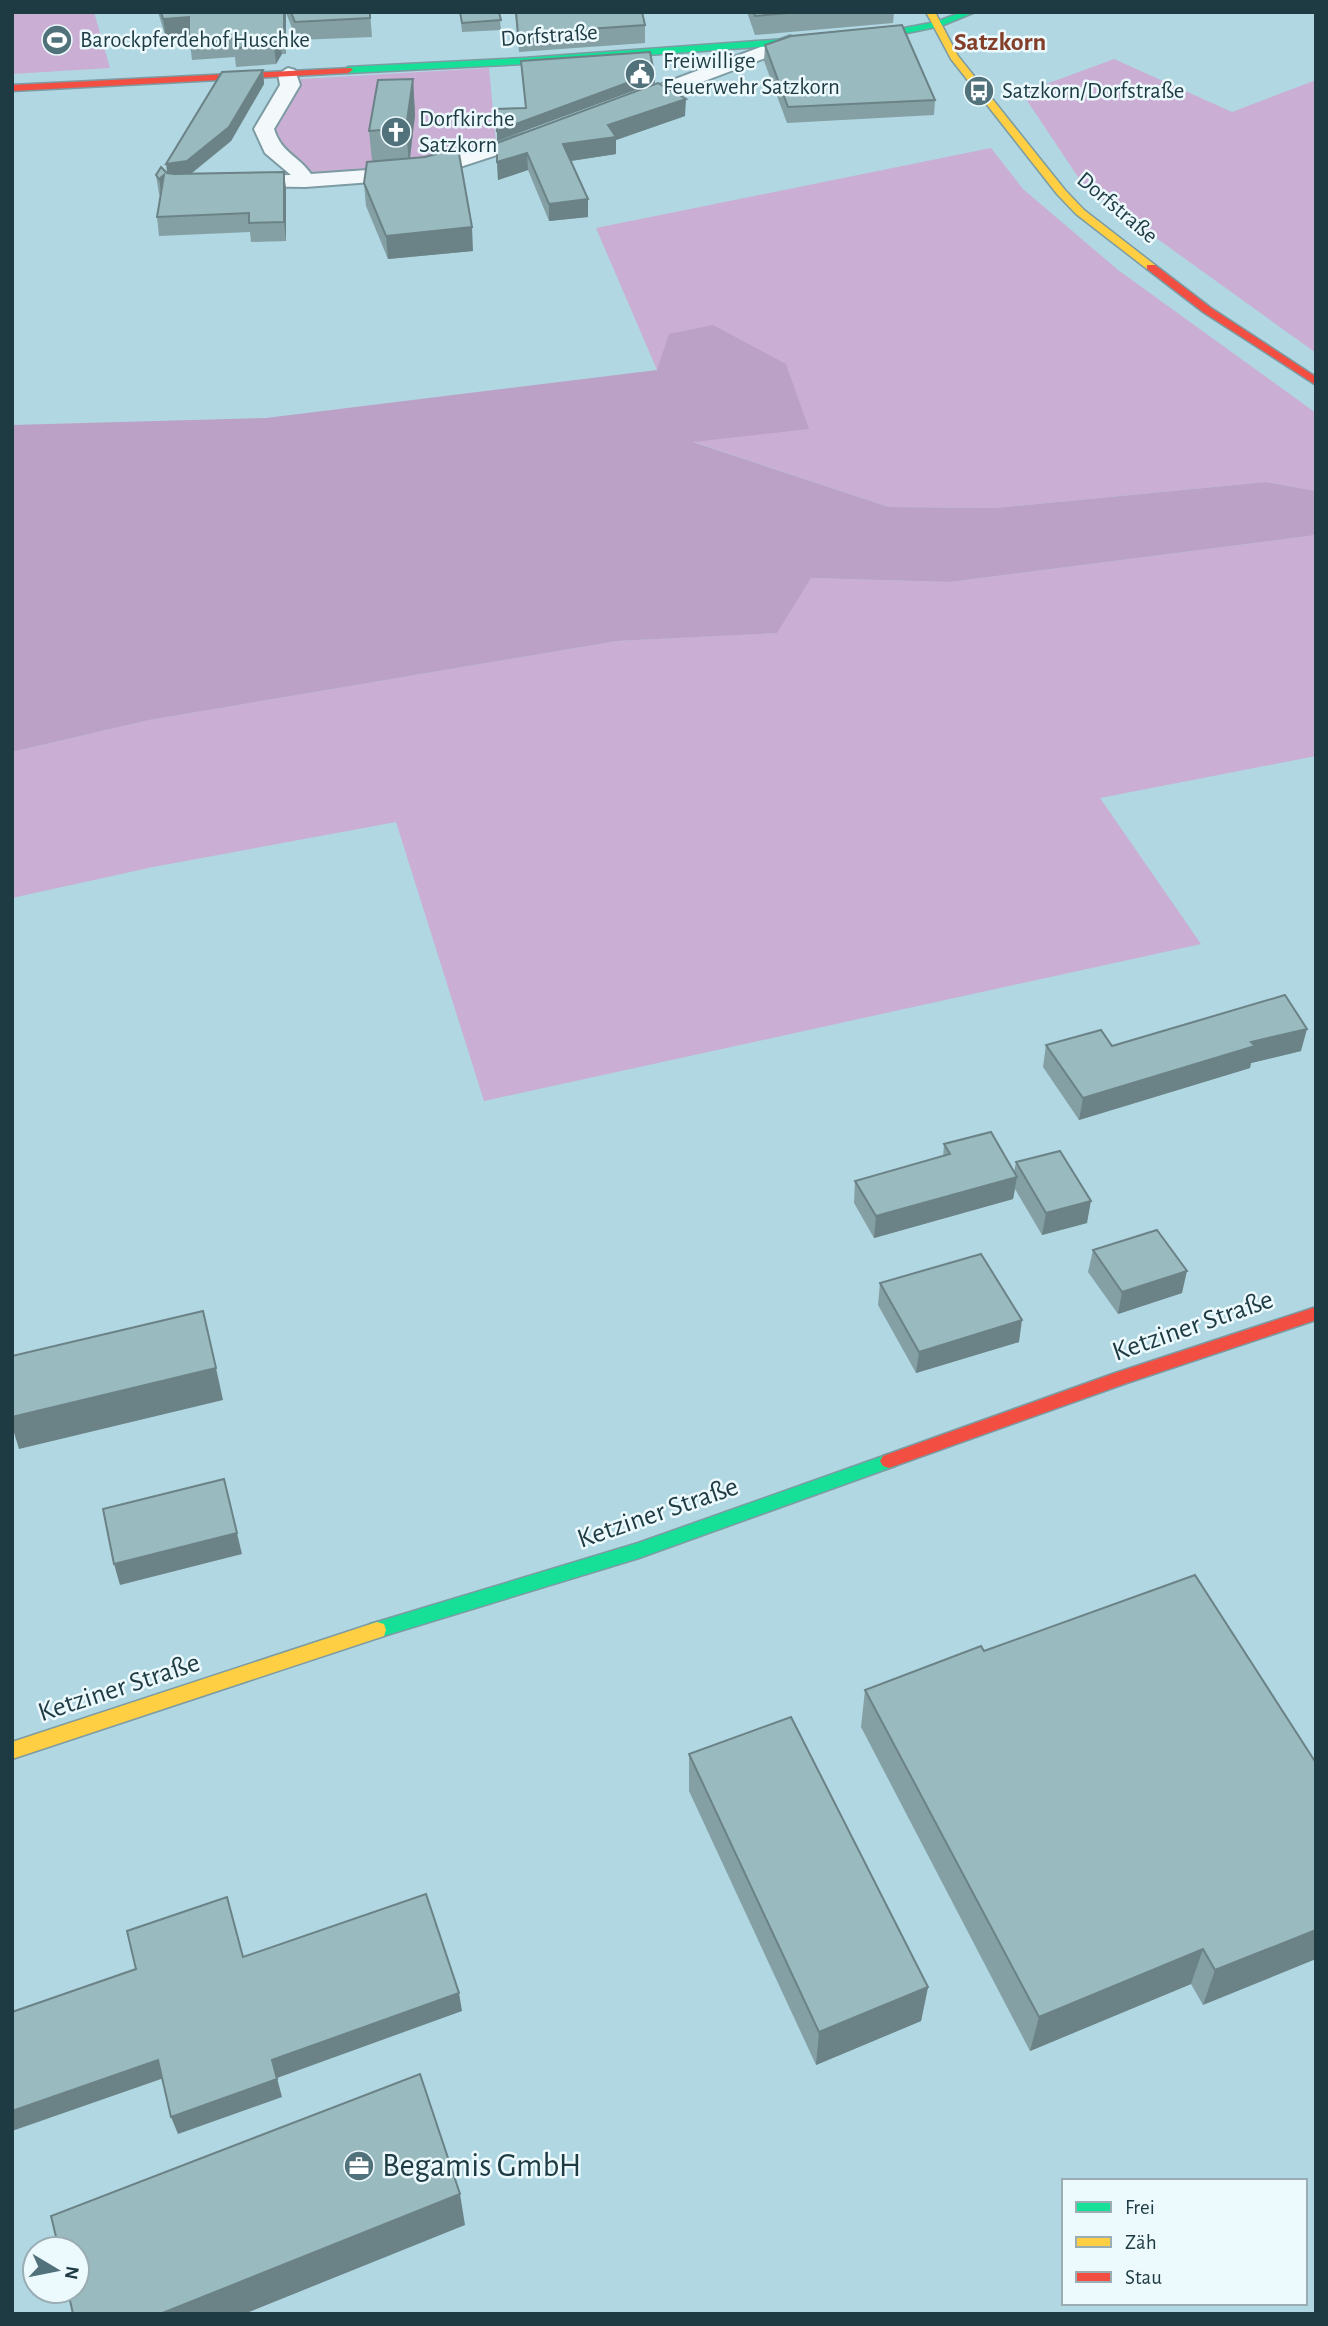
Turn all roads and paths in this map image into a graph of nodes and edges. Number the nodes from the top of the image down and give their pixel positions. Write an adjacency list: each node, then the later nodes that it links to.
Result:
1 (971, 12): 2 (street)
2 (934, 18): 3 (street, Dorfstraße); 10 (street, Dorfstraße)
3 (790, 42): 4 (street, Dorfstraße); 6 (street)
4 (288, 74): 5 (street, Dorfstraße); 8 (street)
5 (12, 88)
6 (613, 108)
7 (563, 126): 8 (street)
8 (305, 181): 9 (street)
9 (216, 183)
10 (1316, 382)
11 (1316, 1313): 12 (street, Ketziner Straße)
12 (12, 1751)

